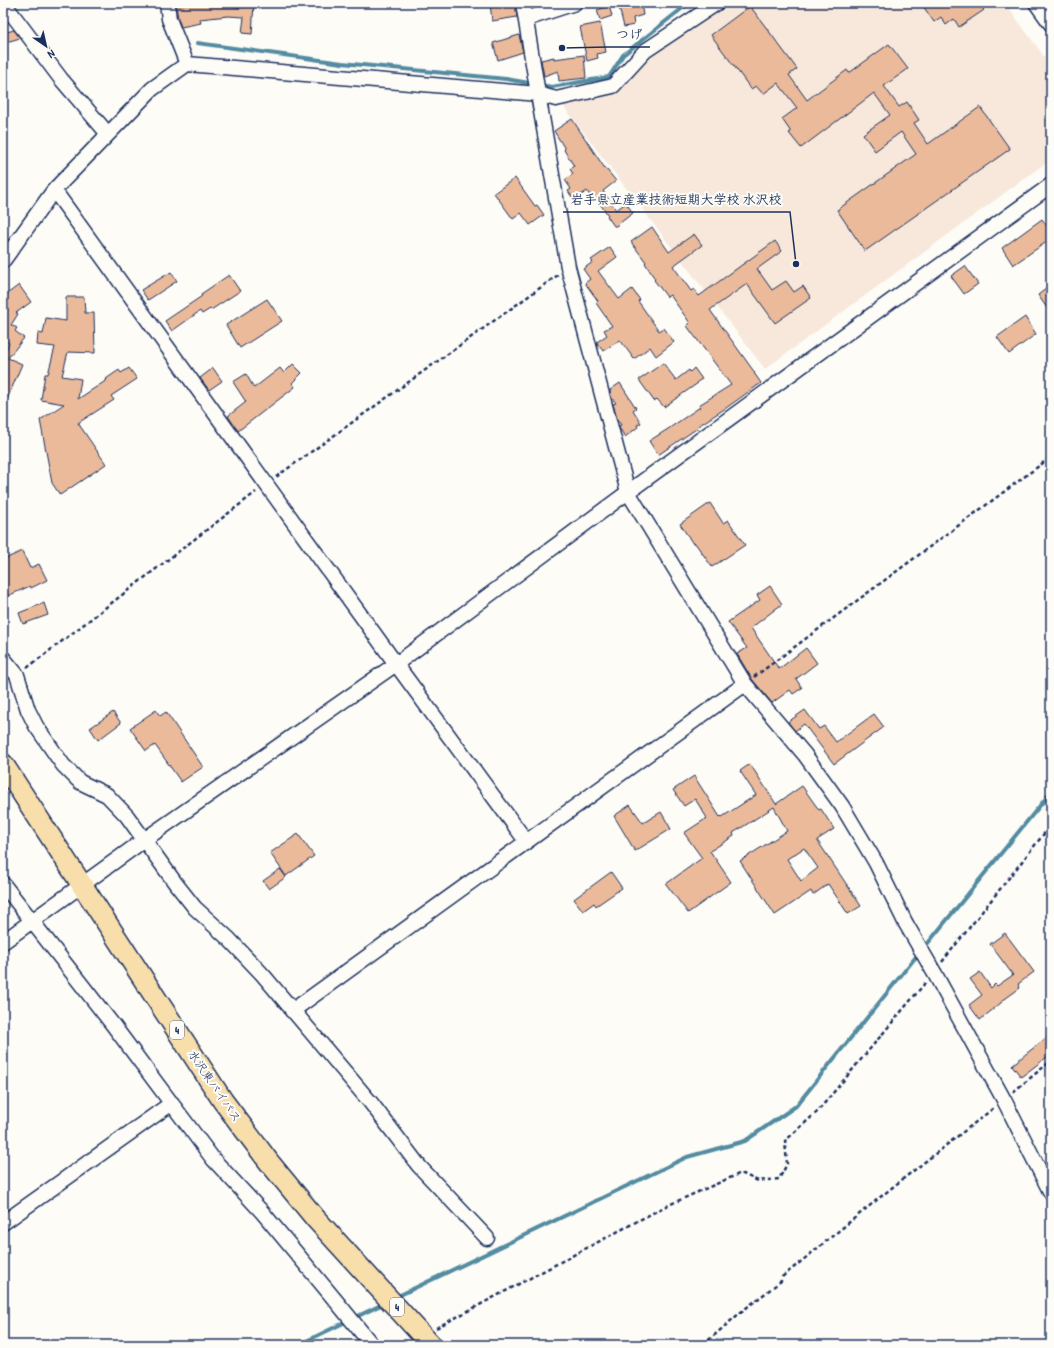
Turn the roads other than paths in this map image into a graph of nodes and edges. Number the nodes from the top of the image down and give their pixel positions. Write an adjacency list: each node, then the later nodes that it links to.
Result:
1 (6, 3): 11 (street)
2 (167, 3): 9 (street)
3 (523, 3): 7 (street)
4 (575, 3): 7 (street)
5 (717, 3): 10 (street)
6 (1036, 3): 8 (street)
7 (526, 19): 10 (street)
8 (1051, 24)
9 (187, 64): 10 (street); 11 (street)
10 (538, 94): 15 (street)
11 (108, 134): 13 (street)
12 (1051, 185): 15 (street)
13 (54, 190): 14 (street); 17 (street)
14 (3, 262)
15 (628, 492): 17 (street); 18 (street)
16 (3, 658): 20 (street)
17 (396, 664): 20 (street); 21 (street)
18 (745, 684): 21 (street); 28 (street, bridge)
19 (3, 764): 23 (highway, 水沢東バイパス / 4)
20 (144, 840): 23 (street); 26 (street)
21 (526, 841): 26 (street)
22 (3, 884): 24 (street)
23 (82, 885): 24 (street); 31 (highway, 水沢東バイパス / 4)
24 (31, 921): 25 (street); 27 (street)
25 (3, 942)
26 (292, 1010): 30 (street)
27 (172, 1103): 29 (street); 32 (street)
28 (1051, 1193)
29 (3, 1223)
30 (487, 1238)
31 (429, 1336)
32 (372, 1345)

